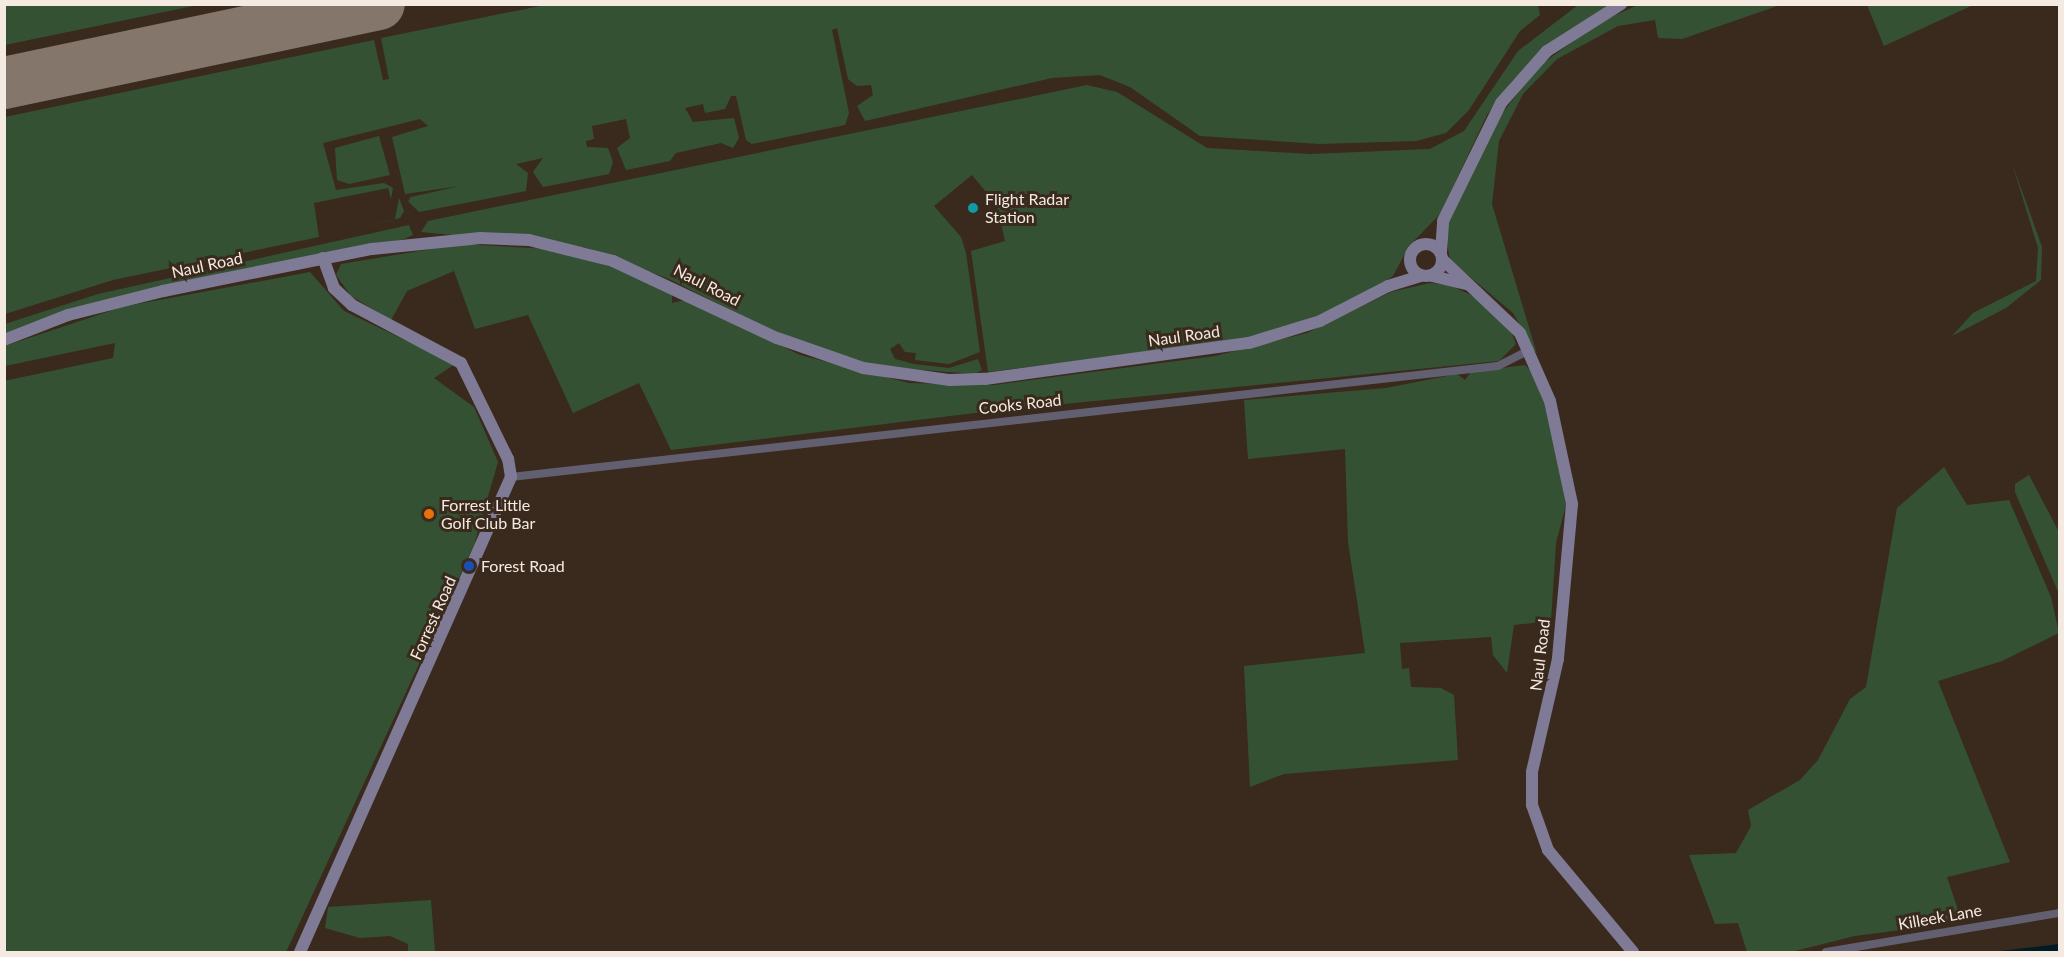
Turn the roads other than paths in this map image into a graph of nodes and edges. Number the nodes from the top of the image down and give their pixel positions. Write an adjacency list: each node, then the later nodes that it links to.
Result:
1 (1621, 4): 2 (street)
2 (1443, 221): 3 (street, Naul Road); 5 (street)
3 (1424, 244): 4 (street, Naul Road); 5 (street, Naul Road)
4 (1411, 254): 7 (street); 9 (street, Naul Road)
5 (1442, 256): 7 (street); 8 (street, Naul Road)
6 (323, 258): 9 (street, Naul Road); 10 (street, Naul Road); 12 (street)
7 (1426, 276): 8 (street, Naul Road); 9 (street, Naul Road)
8 (1469, 284): 11 (street, Naul Road)
9 (1388, 286)
10 (4, 340)
11 (1530, 350): 12 (street, Cooks Road); 15 (street, Naul Road)
12 (511, 477): 14 (street, Forrest Road)
13 (2060, 913): 16 (street, Killeek Lane)
14 (300, 952)
15 (1633, 952)
16 (1826, 952)

